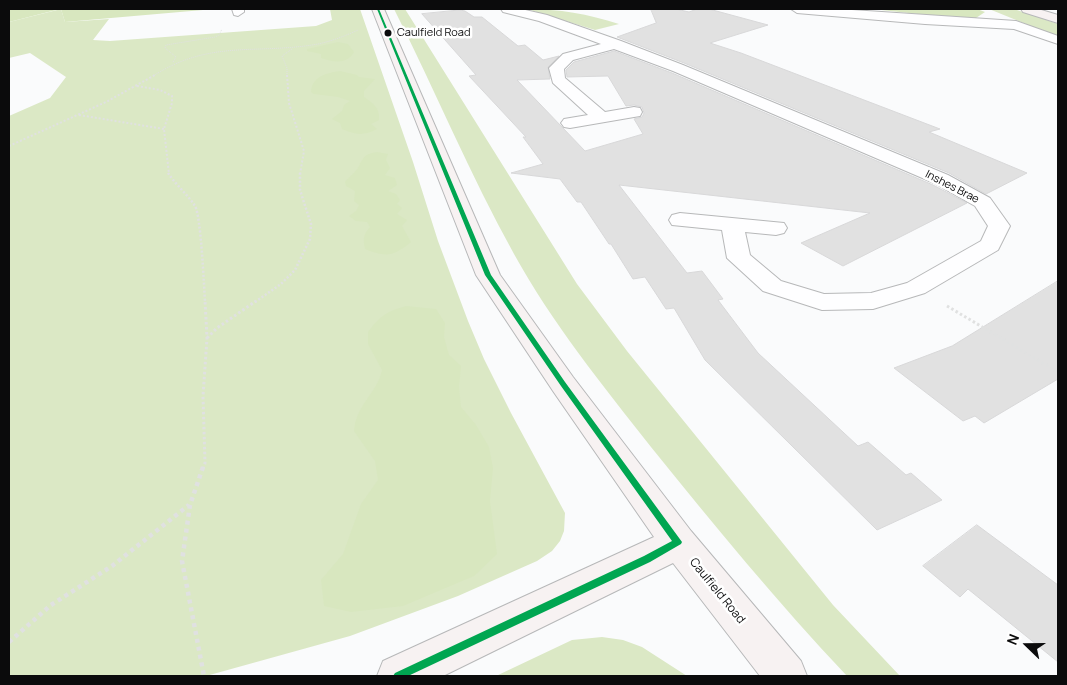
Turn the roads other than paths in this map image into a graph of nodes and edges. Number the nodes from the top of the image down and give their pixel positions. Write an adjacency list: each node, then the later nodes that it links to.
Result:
1 (507, 9): 7 (street, Inshes Brae)
2 (797, 9): 6 (street)
3 (1027, 9): 5 (street)
4 (380, 15): 14 (street, Caulfield Road)
5 (1058, 19)
6 (1058, 40)
7 (616, 44): 9 (street); 12 (street, Inshes Brae)
8 (634, 112): 9 (street)
9 (601, 117): 10 (street)
10 (570, 123)
11 (680, 220): 12 (street)
12 (732, 224): 13 (street)
13 (776, 228)
14 (678, 542): 15 (street); 16 (street, Caulfield Road)
15 (398, 676)
16 (786, 676)

